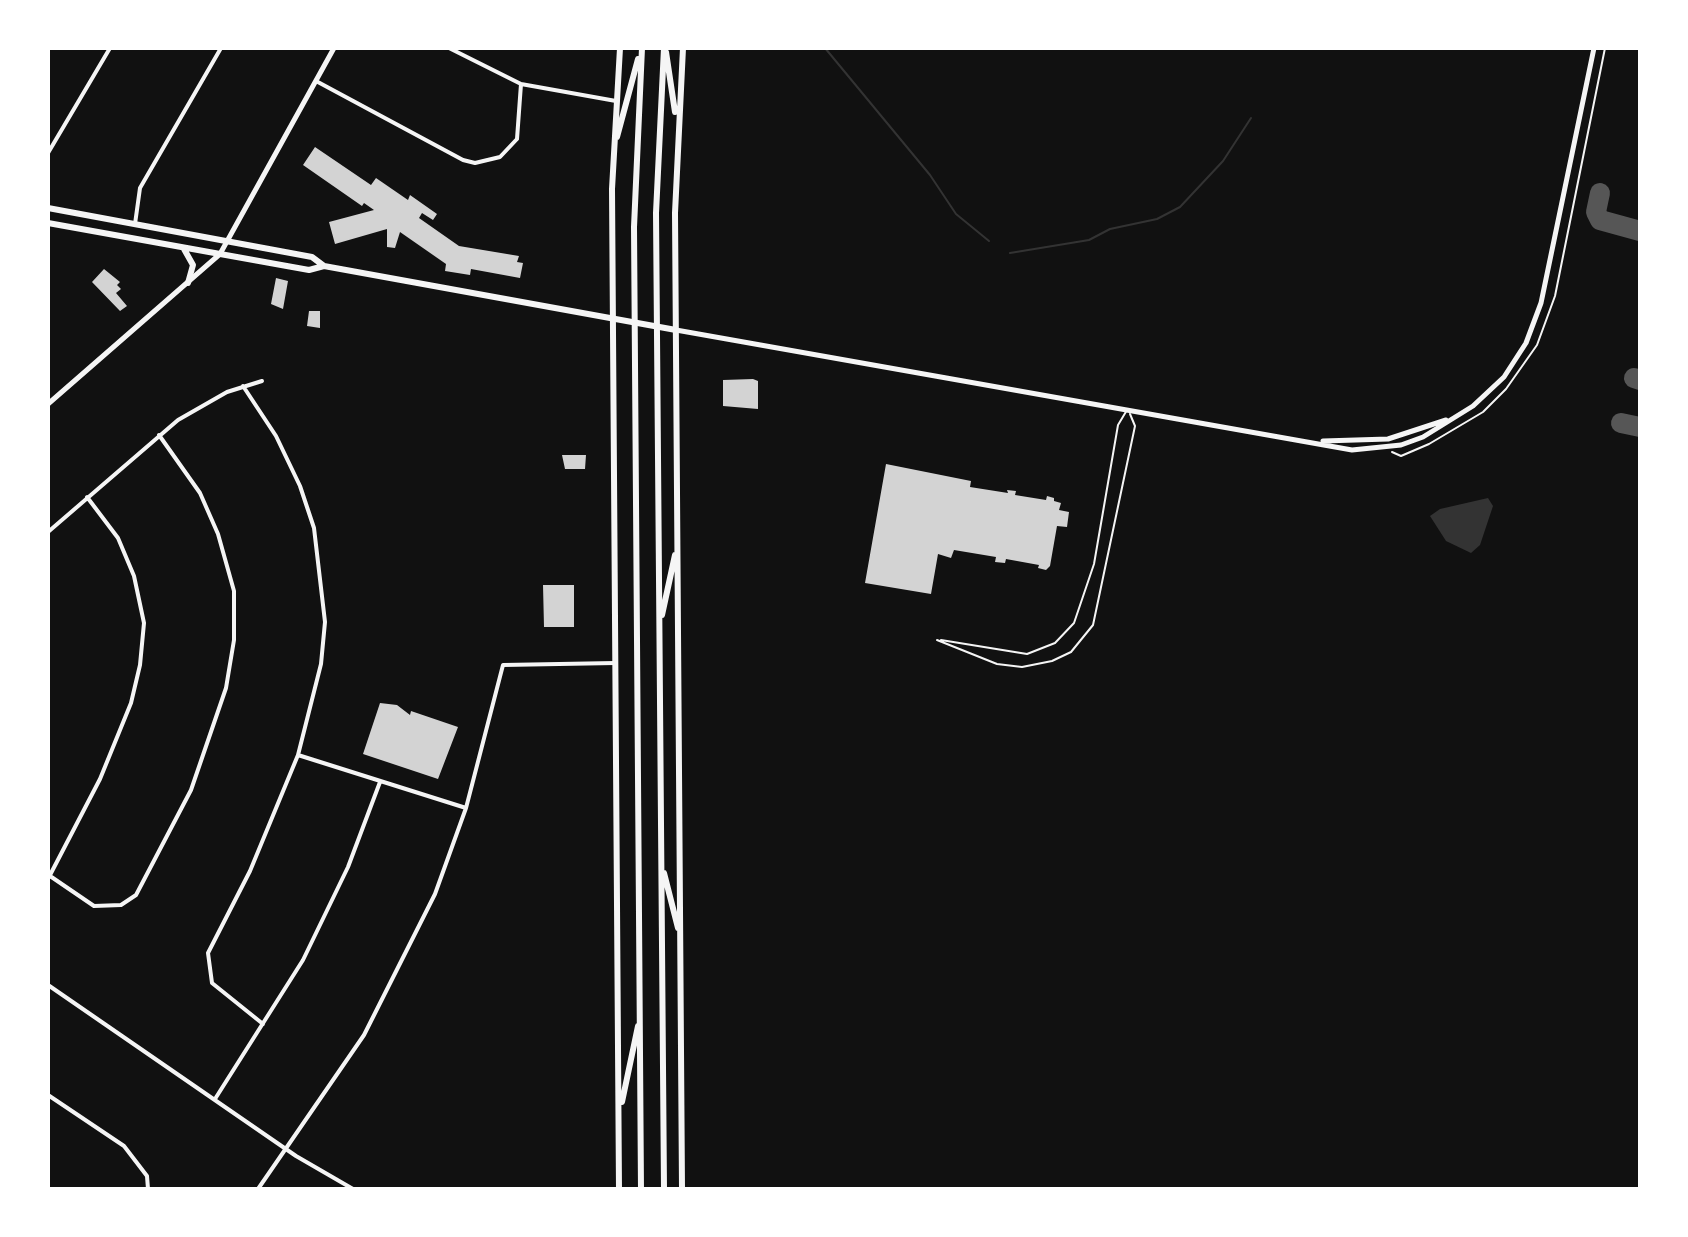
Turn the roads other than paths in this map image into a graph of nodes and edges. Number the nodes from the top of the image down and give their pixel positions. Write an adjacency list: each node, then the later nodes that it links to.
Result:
1 (110, 48): 15 (street)
2 (221, 48): 18 (street)
3 (334, 48): 10 (street)
4 (449, 48): 11 (street)
5 (620, 48): 12 (main road)
6 (641, 48): 14 (main road); 25 (main road)
7 (665, 48): 13 (main road); 26 (main road)
8 (683, 48): 13 (main road)
9 (1594, 48): 32 (street)
10 (316, 81): 11 (street); 19 (street)
11 (521, 84): 12 (street)
12 (616, 101): 14 (main road)
13 (677, 128): 27 (main road)
14 (613, 152): 24 (main road)
15 (48, 153)
16 (48, 208): 18 (main road)
17 (48, 223): 20 (main road)
18 (135, 224): 19 (main road)
19 (230, 241): 21 (street); 22 (main road)
20 (181, 246): 21 (main road); 23 (main road)
21 (220, 254): 22 (main road); 23 (street)
22 (324, 266): 24 (main road)
23 (188, 283): 30 (street)
24 (612, 317): 25 (main road); 39 (main road)
25 (635, 322): 26 (main road); 47 (main road)
26 (657, 326): 27 (main road); 38 (main road)
27 (676, 330): 31 (street); 37 (main road)
28 (262, 381): 29 (street)
29 (243, 386): 33 (street); 40 (street)
30 (48, 404)
31 (1128, 409): 31 (lane); 34 (street)
32 (1458, 416): 34 (street); 34 (street)
33 (159, 435): 35 (street); 44 (street)
34 (1310, 441)
35 (87, 497): 36 (street); 44 (street)
36 (48, 532)
37 (677, 544): 38 (main road); 45 (main road)
38 (659, 626): 43 (main road)
39 (615, 663): 42 (street); 51 (main road)
40 (298, 755): 41 (street); 48 (street)
41 (380, 782): 42 (street); 48 (street)
42 (466, 808): 52 (street)
43 (661, 863): 45 (main road); 58 (main road)
44 (49, 878)
45 (680, 939): 59 (main road)
46 (48, 985): 50 (street)
47 (640, 1015): 51 (main road); 57 (main road)
48 (263, 1024): 50 (street)
49 (48, 1095): 53 (street)
50 (215, 1099): 52 (street)
51 (619, 1116): 56 (main road)
52 (287, 1150): 54 (street); 55 (street)
53 (148, 1189)
54 (258, 1189)
55 (353, 1189)
56 (619, 1189)
57 (641, 1189)
58 (664, 1189)
59 (682, 1189)

